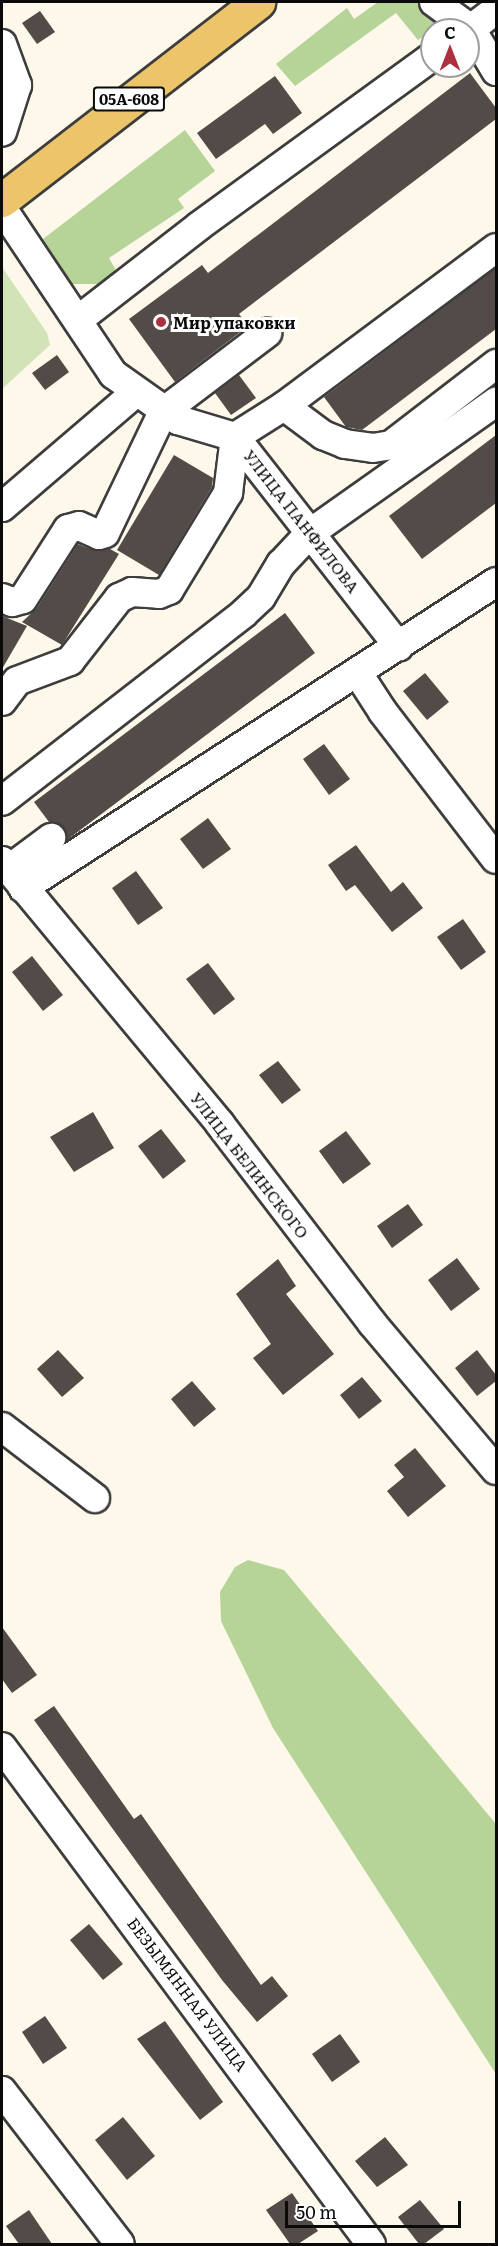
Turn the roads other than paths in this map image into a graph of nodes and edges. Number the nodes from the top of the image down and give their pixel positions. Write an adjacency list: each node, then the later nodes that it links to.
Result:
1 (258, 2): 12 (main road, 05А-608)
2 (434, 2): 4 (street)
3 (496, 10): 5 (street)
4 (453, 18)
5 (480, 34)
6 (480, 43): 9 (street)
7 (2, 44): 11 (street)
8 (420, 66): 14 (street)
9 (496, 71)
10 (432, 78): 14 (street)
11 (2, 132)
12 (2, 200)
13 (2, 207): 16 (street, УЛИЦА ПАНФИЛОВА)
14 (199, 226): 16 (street)
15 (496, 248): 21 (street)
16 (78, 320): 19 (street, УЛИЦА ПАНФИЛОВА)
17 (267, 333): 22 (street)
18 (496, 364): 21 (street)
19 (136, 392): 22 (street, УЛИЦА ПАНФИЛОВА); 24 (street)
20 (496, 402): 25 (street)
21 (284, 406): 23 (street)
22 (163, 412): 23 (street, УЛИЦА ПАНФИЛОВА); 27 (street)
23 (235, 437): 25 (street, УЛИЦА ПАНФИЛОВА); 30 (street)
24 (2, 507)
25 (310, 533): 28 (street, УЛИЦА ПАНФИЛОВА); 31 (street)
26 (496, 582): 28 (street)
27 (2, 598)
28 (399, 647): 29 (street)
29 (359, 675): 33 (street); 34 (street)
30 (2, 701)
31 (2, 801)
32 (51, 838): 34 (street)
33 (496, 858)
34 (11, 873): 36 (street, УЛИЦА БЕЛИНСКОГО)
35 (2, 1427): 37 (street)
36 (496, 1470)
37 (94, 1498)
38 (2, 1747): 41 (street, БЕЗЫМЯННАЯ УЛИЦА)
39 (2, 2091): 40 (street)
40 (120, 2244)
41 (371, 2244)

